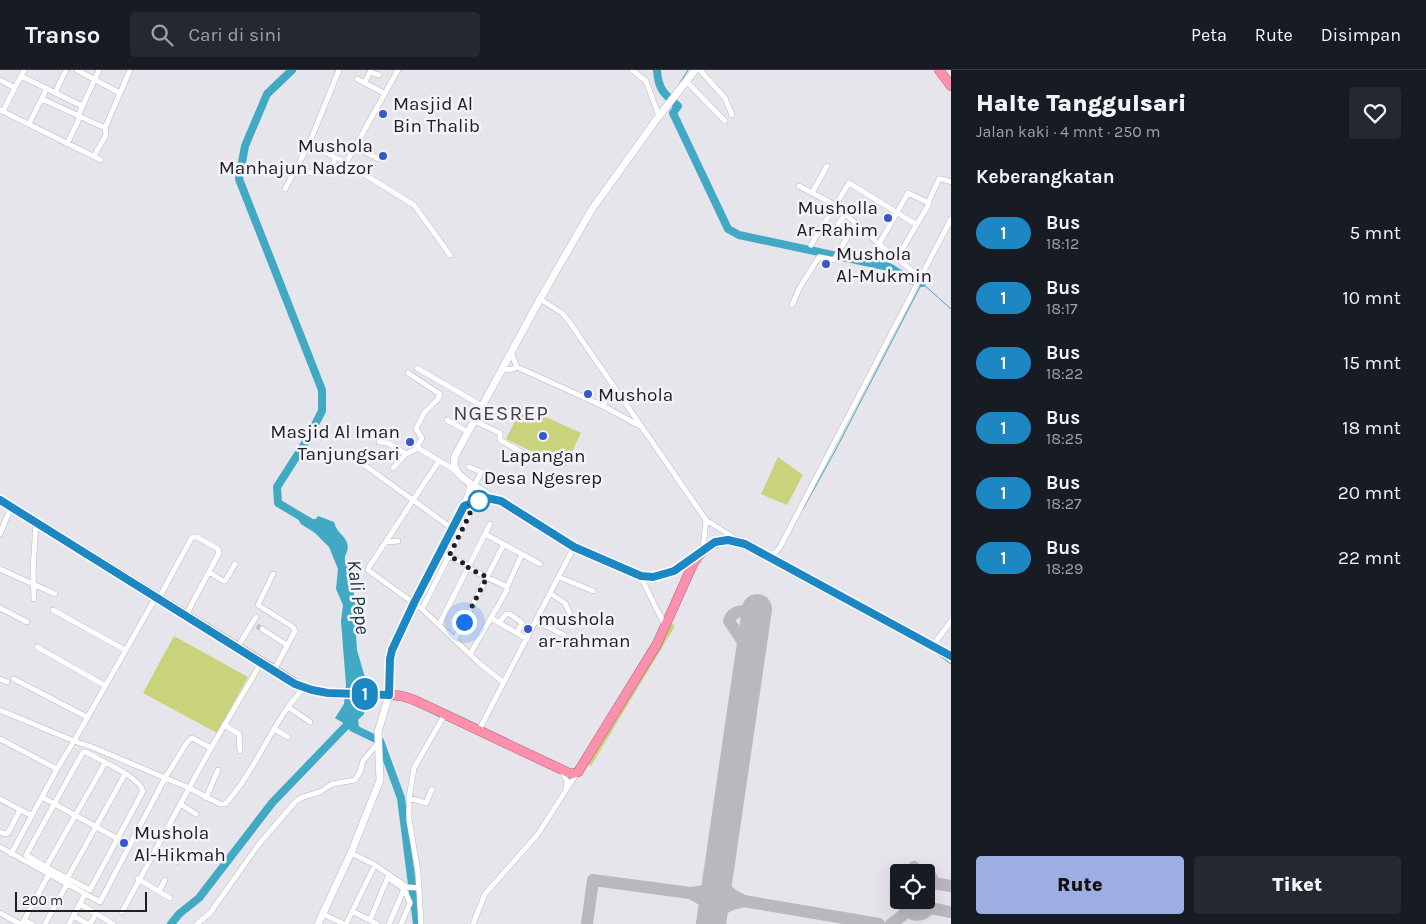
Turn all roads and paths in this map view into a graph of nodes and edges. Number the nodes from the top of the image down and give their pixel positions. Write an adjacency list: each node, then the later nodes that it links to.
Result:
1 (24, 70): 13 (street)
2 (66, 70): 22 (street)
3 (77, 70): 16 (street)
4 (100, 70): 16 (street)
5 (130, 70): 23 (street)
6 (339, 70): 35 (street)
7 (398, 70): 24 (street)
8 (632, 70): 30 (street)
9 (695, 70): 17 (main road)
10 (700, 70): 28 (street)
11 (940, 70): 19 (highway)
12 (380, 75): 18 (street)
13 (21, 76): 20 (street); 21 (street)
14 (357, 79): 18 (street)
15 (0, 80): 20 (street)
16 (95, 80): 23 (street); 26 (street)
17 (686, 81): 30 (main road); 31 (street)
18 (365, 82): 24 (street)
19 (951, 86)
20 (15, 88): 27 (street)
21 (47, 88): 22 (street); 25 (street)
22 (55, 92): 26 (street)
23 (120, 93): 33 (street)
24 (384, 93): 36 (street)
25 (42, 98): 29 (street); 32 (street)
26 (82, 106): 29 (street)
27 (1, 110): 32 (street)
28 (732, 114)
29 (79, 116): 33 (street); 34 (street)
30 (659, 116): 63 (main road)
31 (725, 121)
32 (29, 124): 34 (street)
33 (105, 128): 37 (street)
34 (67, 144): 37 (street)
35 (309, 144): 38 (street); 43 (street)
36 (355, 147): 39 (street); 41 (street)
37 (94, 156): 40 (street)
38 (336, 158): 41 (street); 44 (street)
39 (379, 159)
40 (101, 160)
41 (346, 164): 60 (street)
42 (826, 166): 49 (street)
43 (298, 167): 45 (street); 48 (street)
44 (322, 168)
45 (311, 173)
46 (951, 182): 50 (street)
47 (798, 186): 49 (street)
48 (285, 189)
49 (812, 193): 51 (street)
50 (928, 203): 52 (street); 57 (street)
51 (835, 205): 52 (street); 53 (street); 59 (street)
52 (898, 212): 57 (street); 58 (street)
53 (845, 215): 55 (street); 56 (street)
54 (951, 219): 62 (street)
55 (838, 224)
56 (855, 224): 58 (street); 64 (street)
57 (917, 225): 61 (street)
58 (879, 244): 61 (street)
59 (812, 245)
60 (450, 255)
61 (897, 258): 62 (street)
62 (920, 276): 107 (street)
63 (540, 299): 65 (main road); 70 (street)
64 (792, 305)
65 (510, 353): 66 (street); 68 (main road)
66 (517, 367): 68 (street); 72 (street)
67 (417, 368): 71 (street)
68 (501, 370): 71 (main road)
69 (408, 373): 78 (street)
70 (613, 386): 72 (street); 75 (street)
71 (482, 406): 74 (main road)
72 (604, 406): 75 (street)
73 (447, 420): 76 (street)
74 (474, 420): 76 (main road); 79 (street)
75 (642, 427): 92 (street)
76 (468, 432): 85 (main road)
77 (379, 442): 80 (street)
78 (416, 448): 80 (street); 82 (street)
79 (522, 452)
80 (406, 454): 84 (street)
81 (356, 459): 88 (street)
82 (439, 461): 85 (street); 88 (street)
83 (469, 467): 86 (street)
84 (393, 468)
85 (456, 471): 86 (main road)
86 (473, 485): 89 (main road); 90 (main road)
87 (0, 500): 91 (highway)
88 (413, 500): 95 (street); 98 (street)
89 (501, 501): 90 (main road); 102 (main road)
90 (467, 505): 95 (main road)
91 (11, 506): 93 (highway); 96 (street)
92 (706, 520): 101 (street); 104 (street)
93 (36, 522): 117 (street); 123 (highway)
94 (490, 524): 97 (street)
95 (456, 532): 103 (main road); 106 (street)
96 (0, 534)
97 (485, 534): 100 (street); 110 (street)
98 (386, 542): 99 (street); 126 (street)
99 (398, 542)
100 (504, 544): 105 (street); 115 (street)
101 (745, 544): 104 (highway); 107 (highway)
102 (574, 547): 114 (main road); 116 (street)
103 (441, 552): 106 (street); 122 (main road)
104 (701, 552): 114 (main road); 139 (highway)
105 (522, 554): 109 (street); 118 (street)
106 (449, 556): 110 (street); 125 (street)
107 (773, 558): 146 (highway)
108 (235, 564): 112 (street)
109 (540, 564)
110 (468, 567): 115 (street); 138 (street)
111 (0, 569): 117 (street)
112 (209, 572): 123 (street); 131 (street)
113 (273, 574): 145 (street)
114 (641, 576): 139 (street)
115 (487, 577): 118 (street); 144 (street)
116 (559, 577): 119 (street); 121 (street)
117 (33, 585): 120 (street); 124 (street)
118 (506, 586): 133 (street)
119 (593, 592)
120 (55, 594)
121 (551, 594): 130 (street); 135 (street)
122 (419, 595): 125 (street); 126 (main road)
123 (158, 597): 131 (highway); 149 (street)
124 (34, 599)
125 (427, 599): 128 (street)
126 (414, 603): 128 (street); 160 (main road)
127 (0, 608): 136 (street)
128 (422, 609): 138 (street)
129 (54, 610): 149 (street)
130 (570, 614)
131 (186, 615): 148 (highway)
132 (256, 616): 140 (street)
133 (491, 618): 137 (street); 150 (street)
134 (951, 620): 146 (street)
135 (536, 621): 142 (street); 143 (street)
136 (28, 622)
137 (500, 623): 141 (street); 141 (street)
138 (439, 625): 144 (street)
139 (666, 625): 175 (highway)
140 (257, 626): 145 (street); 148 (street)
141 (517, 633): 143 (street)
142 (564, 635)
143 (527, 639): 157 (street)
144 (454, 640): 150 (street)
145 (287, 646): 153 (street)
146 (932, 646): 151 (highway)
147 (38, 647): 158 (street)
148 (237, 648): 152 (highway)
149 (125, 650): 158 (street)
150 (470, 654): 157 (street)
151 (951, 656)
152 (261, 663): 153 (highway); 166 (street)
153 (273, 670): 159 (highway)
154 (0, 679): 156 (street)
155 (14, 679): 164 (street)
156 (7, 682)
157 (504, 683): 168 (street)
158 (104, 685): 164 (street)
159 (304, 688): 160 (highway); 161 (street)
160 (389, 695): 163 (highway); 172 (main road)
161 (288, 707): 165 (street); 167 (street)
162 (0, 710): 171 (street)
163 (446, 714): 168 (highway); 188 (street)
164 (87, 717): 171 (street)
165 (310, 722)
166 (224, 725): 173 (street); 174 (street)
167 (274, 729): 169 (street); 187 (street)
168 (479, 730): 177 (highway)
169 (288, 737)
170 (0, 739): 178 (street)
171 (74, 741): 178 (street); 182 (street)
172 (378, 742): 204 (main road); 231 (street)
173 (211, 748): 182 (street); 183 (street)
174 (240, 751)
175 (587, 757): 177 (highway); 181 (highway)
176 (105, 763): 180 (street); 191 (street); 195 (street)
177 (558, 768): 181 (highway); 185 (street)
178 (57, 769): 186 (street)
179 (218, 770): 187 (street)
180 (126, 774): 196 (street); 200 (street)
181 (573, 776): 185 (street)
182 (165, 778): 183 (street); 215 (street)
183 (189, 788): 187 (street); 190 (street)
184 (432, 788): 188 (street)
185 (565, 792): 238 (street)
186 (42, 798): 191 (street); 194 (street)
187 (206, 798)
188 (409, 798): 213 (street)
189 (0, 799): 192 (street)
190 (180, 804): 193 (street); 197 (street)
191 (55, 805): 195 (street); 207 (street)
192 (20, 810): 194 (street); 198 (street)
193 (196, 814)
194 (32, 816): 205 (street)
195 (76, 816): 196 (street); 207 (street)
196 (96, 828): 200 (street); 212 (street)
197 (167, 828): 199 (street); 202 (street)
198 (0, 832)
199 (183, 835)
200 (118, 839): 212 (street)
201 (0, 847): 205 (street)
202 (155, 849): 203 (street); 210 (street)
203 (190, 852)
204 (351, 853): 206 (street); 222 (main road)
205 (12, 854): 208 (street)
206 (375, 865): 209 (street); 219 (street)
207 (46, 867): 212 (street)
208 (49, 874): 212 (street); 225 (street)
209 (389, 876): 213 (street); 224 (street)
210 (138, 879): 214 (street); 218 (street)
211 (166, 880): 214 (street)
212 (67, 882): 215 (street); 227 (street)
213 (411, 888): 235 (street); 236 (street); 237 (street)
214 (159, 891): 216 (street)
215 (86, 894): 217 (street)
216 (170, 898)
217 (80, 904): 221 (street); 223 (street)
218 (122, 912)
219 (352, 912): 224 (street); 233 (street)
220 (0, 913): 225 (street)
221 (96, 914): 229 (street); 230 (street)
222 (323, 914): 232 (main road); 233 (street)
223 (73, 916): 228 (street); 229 (street)
224 (370, 920): 234 (street)
225 (22, 923): 226 (street)
226 (32, 924)
227 (45, 924)
228 (70, 924)
229 (89, 924)
230 (112, 924)
231 (197, 924)
232 (318, 924)
233 (345, 924)
234 (377, 924)
235 (389, 924)
236 (401, 924)
237 (421, 924)
238 (473, 924)

